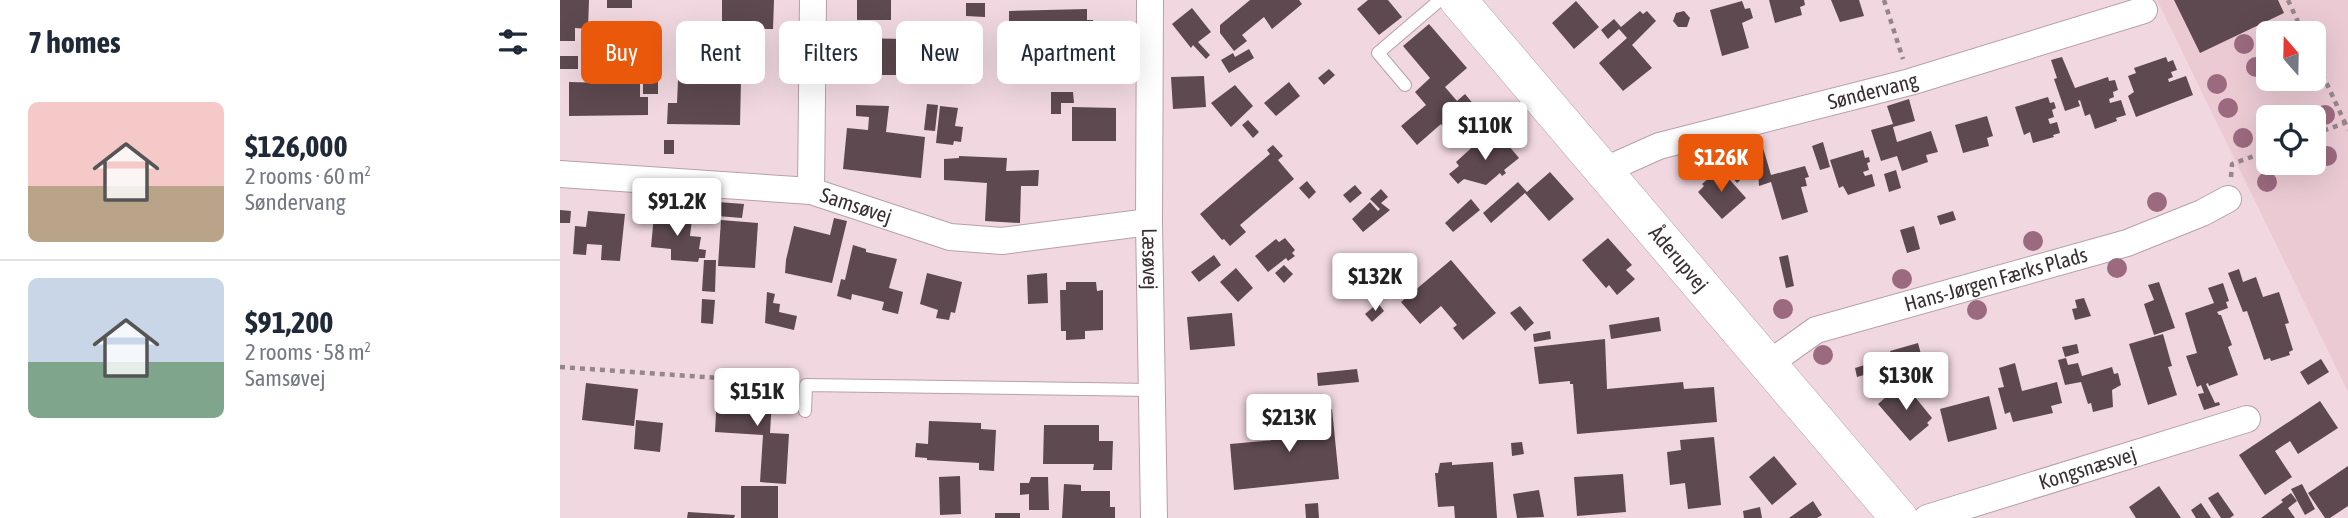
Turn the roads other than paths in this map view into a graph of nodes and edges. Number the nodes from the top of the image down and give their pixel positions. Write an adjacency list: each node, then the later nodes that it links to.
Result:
1 (813, 0): 9 (street)
2 (1150, 0): 11 (street, Læsøvej)
3 (1440, 0): 6 (lane)
4 (1458, 0): 7 (street, Åderupvej)
5 (2144, 10): 7 (street, Søndervang)
6 (1405, 85)
7 (1603, 171): 12 (street, Åderupvej)
8 (560, 174): 9 (street, Samsøvej)
9 (811, 191): 11 (street, Samsøvej)
10 (2228, 199): 12 (street, Hans-Jørgen Færks Plads)
11 (1149, 222): 13 (street, Læsøvej)
12 (1767, 365): 17 (street, Åderupvej)
13 (1152, 390): 14 (lane); 16 (street, Læsøvej)
14 (805, 411)
15 (2247, 419): 18 (street, Kongsnæsvej)
16 (1154, 518)
17 (1899, 518)
18 (1927, 518)

